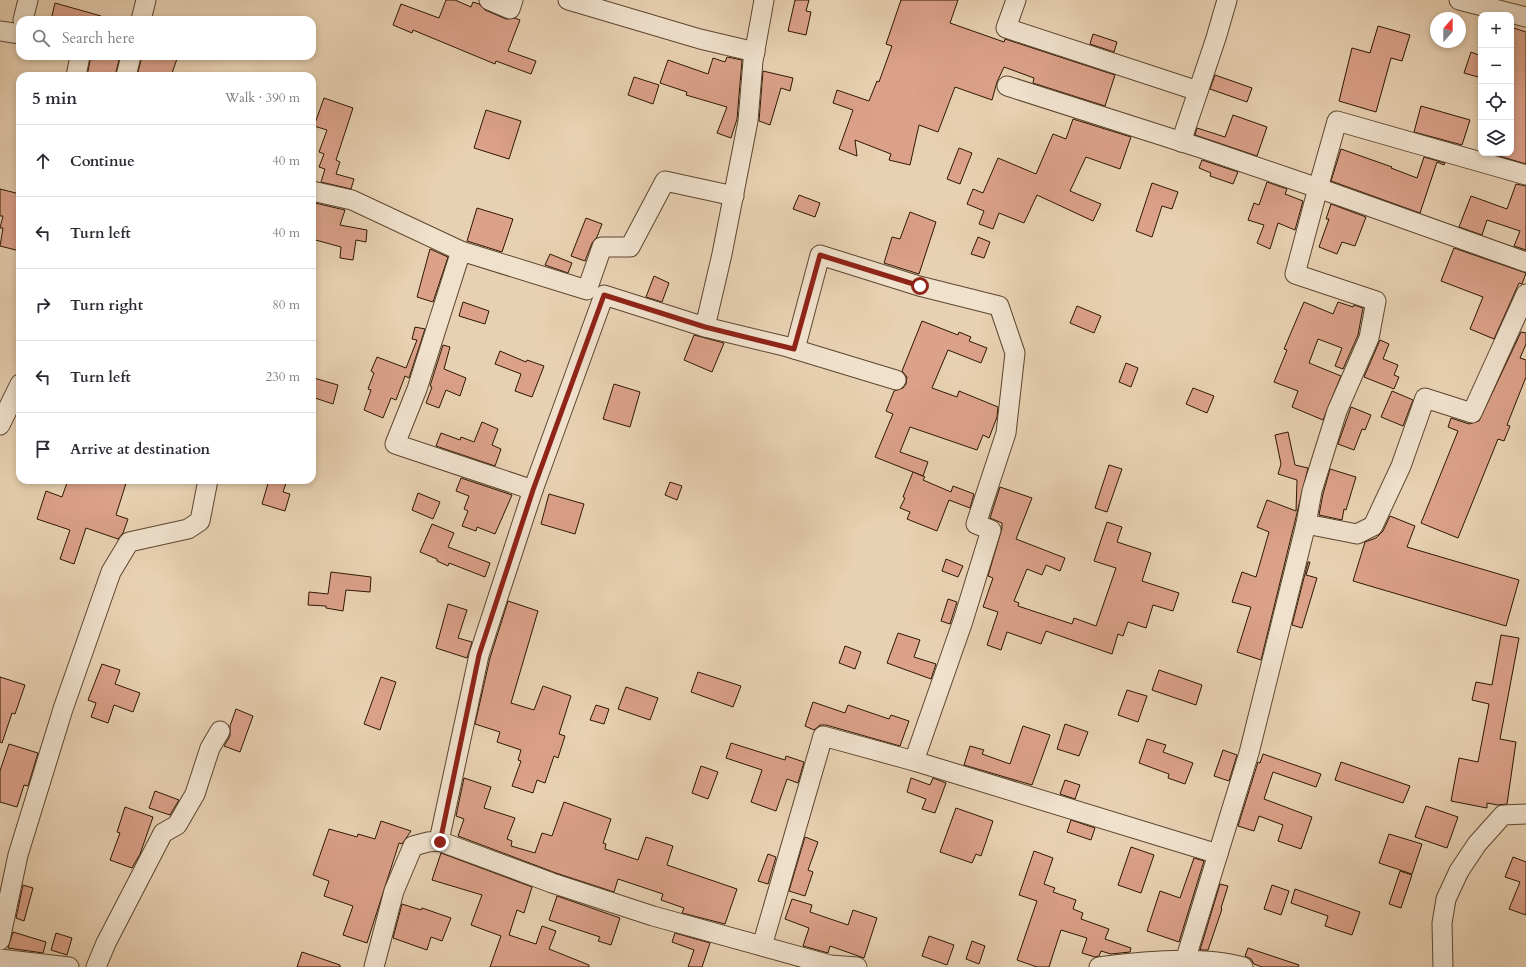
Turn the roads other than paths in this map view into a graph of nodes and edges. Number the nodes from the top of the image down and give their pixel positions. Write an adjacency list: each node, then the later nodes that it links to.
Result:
1 (28, 0): 11 (street)
2 (146, 0): 12 (street)
3 (489, 0): 4 (street)
4 (513, 0)
5 (568, 0): 10 (street)
6 (764, 0): 16 (street)
7 (1016, 0): 22 (street)
8 (1227, 0): 22 (street)
9 (1459, 0): 13 (street)
10 (616, 7): 16 (street)
11 (24, 16)
12 (141, 16)
13 (1526, 17)
14 (0, 31): 15 (street)
15 (16, 33)
16 (755, 52): 27 (street)
17 (79, 60): 19 (street)
18 (130, 60): 20 (street)
19 (77, 72)
20 (127, 72)
21 (1007, 86): 23 (street)
22 (1198, 91): 23 (street)
23 (1181, 142): 25 (street)
24 (1526, 175): 25 (street)
25 (1318, 188): 29 (street); 39 (street)
26 (316, 192): 28 (street)
27 (734, 196): 30 (street); 32 (street)
28 (462, 251): 30 (street); 38 (street)
29 (1526, 262)
30 (595, 293): 32 (street); 38 (street)
31 (1526, 294): 39 (street)
32 (705, 327): 33 (street)
33 (794, 349): 34 (street); 41 (street)
34 (896, 380)
35 (16, 392): 36 (street)
36 (0, 425)
37 (207, 484): 45 (street)
38 (533, 490): 43 (street)
39 (1306, 524): 44 (street)
40 (220, 731): 50 (street)
41 (914, 761): 44 (street); 46 (street)
42 (1526, 814): 55 (street)
43 (440, 842): 46 (street); 51 (street)
44 (1218, 854): 48 (street)
45 (0, 940)
46 (762, 946): 52 (street)
47 (0, 959): 49 (street)
48 (1185, 961): 53 (street); 54 (street)
49 (69, 967)
50 (96, 967)
51 (374, 967)
52 (858, 967)
53 (1100, 967)
54 (1243, 967)
55 (1443, 967)

